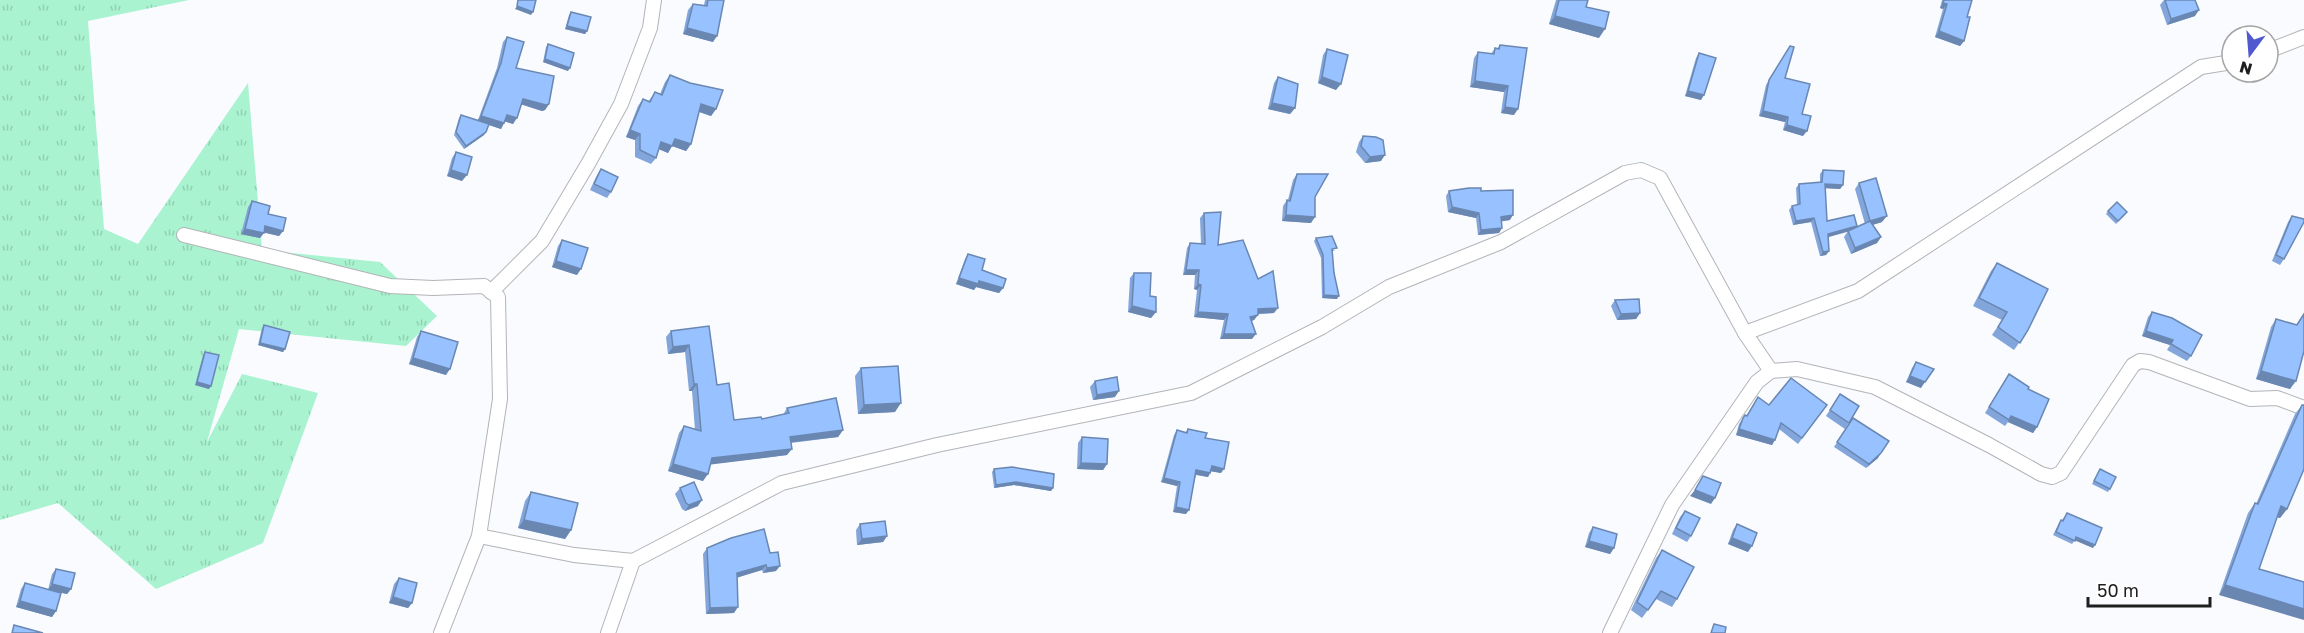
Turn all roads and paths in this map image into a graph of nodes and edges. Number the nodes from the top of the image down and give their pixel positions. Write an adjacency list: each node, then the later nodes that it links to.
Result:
1 (654, 0): 6 (street)
2 (2304, 37): 3 (street)
3 (2280, 46)
4 (2220, 64): 7 (street)
5 (184, 235): 6 (street)
6 (491, 292): 10 (street)
7 (1745, 333): 8 (street); 11 (street)
8 (1771, 371): 9 (street); 14 (street)
9 (2304, 408)
10 (479, 536): 11 (street); 12 (street)
11 (633, 561): 13 (street)
12 (441, 633)
13 (608, 633)
14 (1610, 633)

